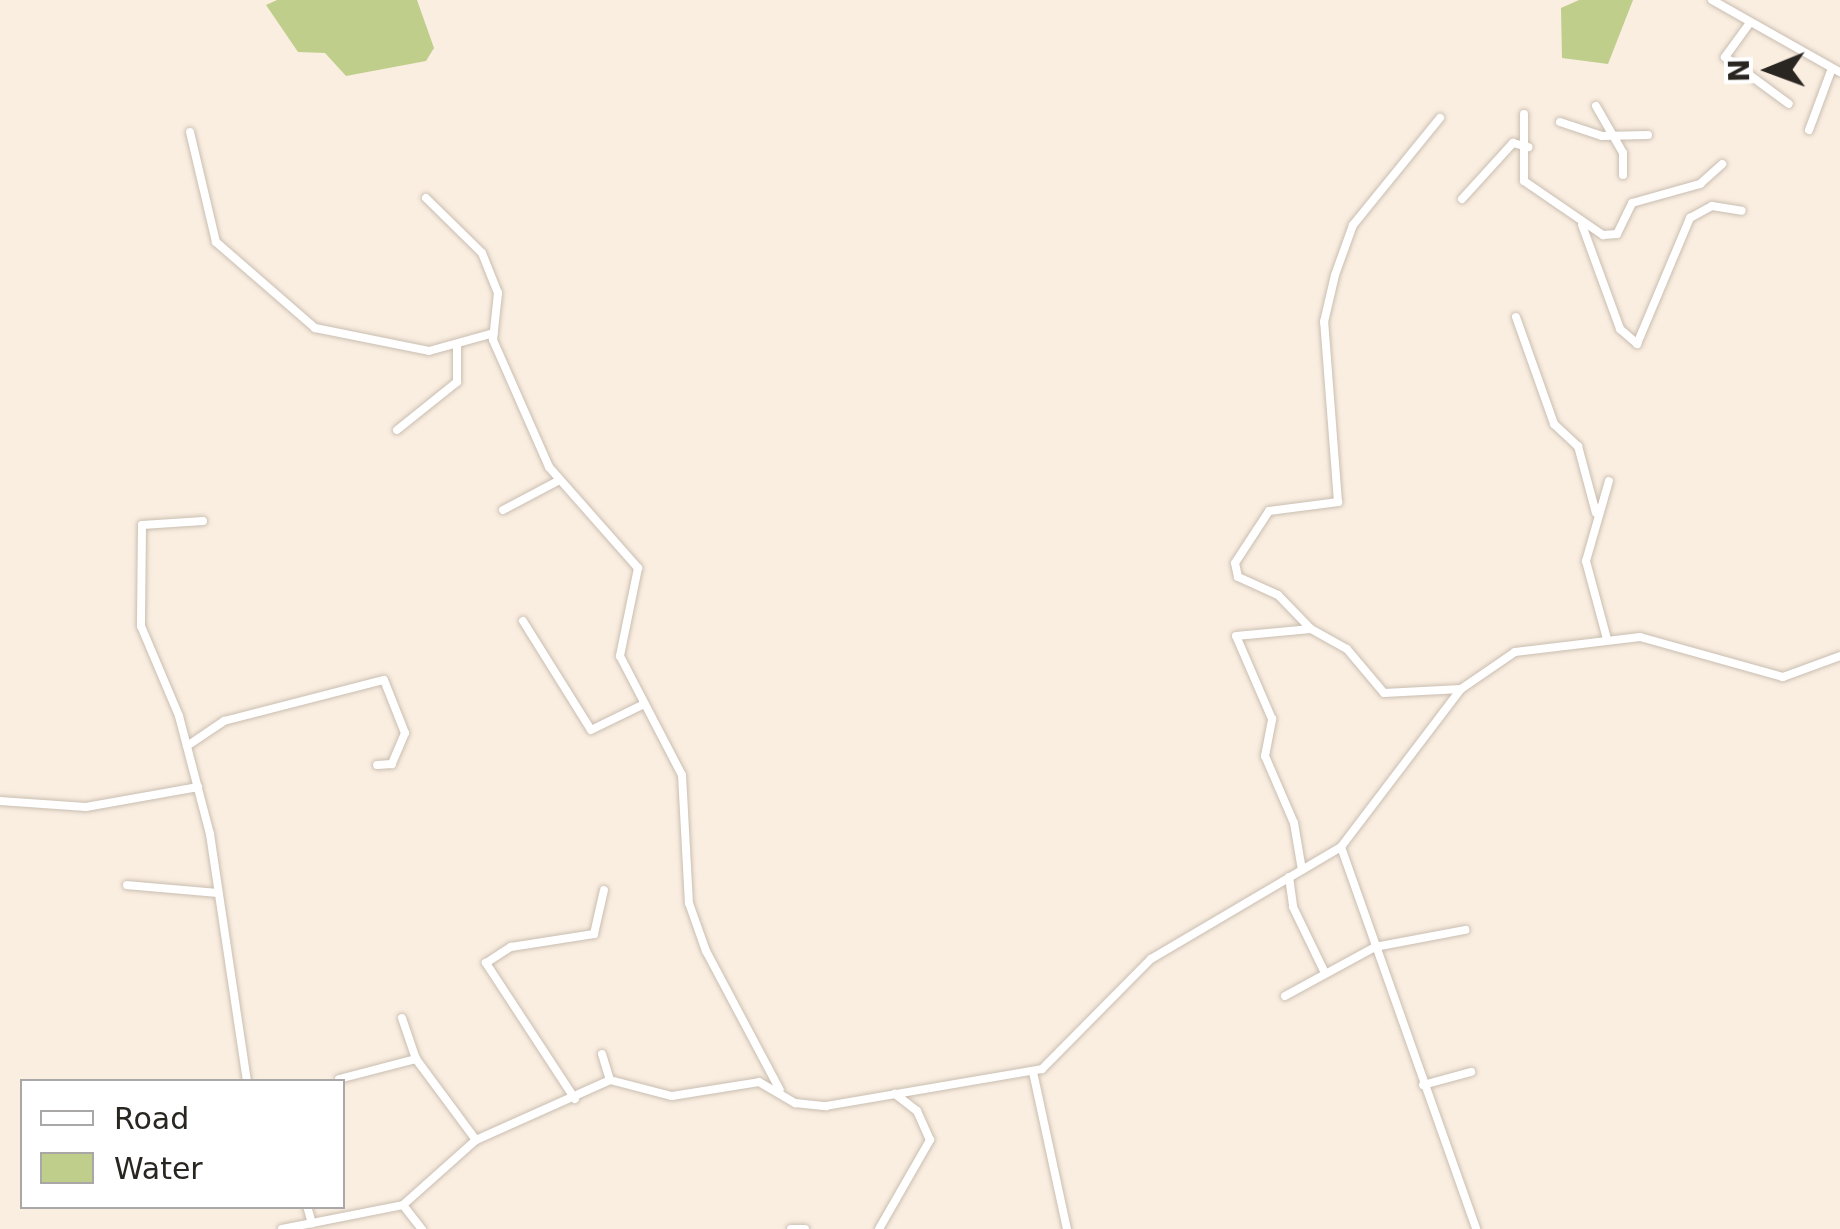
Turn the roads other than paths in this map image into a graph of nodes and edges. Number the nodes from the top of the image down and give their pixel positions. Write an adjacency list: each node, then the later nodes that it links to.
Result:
1 (1712, 0): 2 (street)
2 (1749, 24): 3 (street); 4 (street)
3 (1836, 70): 9 (street)
4 (1789, 104)
5 (1596, 106): 11 (street)
6 (1524, 114): 13 (street)
7 (1440, 118): 30 (street)
8 (1560, 122): 11 (street)
9 (1809, 130)
10 (190, 132): 22 (street)
11 (1610, 135): 12 (street); 15 (street)
12 (1648, 135)
13 (1528, 147): 17 (street); 19 (street)
14 (1722, 164): 19 (street)
15 (1624, 175)
16 (426, 198): 21 (street)
17 (1462, 199)
18 (1742, 211): 19 (street)
19 (1582, 225)
20 (1516, 316): 27 (street)
21 (494, 333): 22 (street); 24 (street)
22 (457, 344): 23 (street)
23 (397, 430)
24 (558, 482): 26 (street); 34 (street)
25 (1609, 482): 27 (street)
26 (503, 510)
27 (1596, 513): 31 (street)
28 (203, 521): 35 (street)
29 (523, 621): 34 (street)
30 (1310, 629): 33 (street); 40 (street)
31 (1607, 639): 32 (street); 33 (street)
32 (1840, 656)
33 (1461, 689): 39 (street)
34 (644, 704): 58 (street)
35 (188, 746): 36 (street); 37 (street)
36 (377, 765)
37 (198, 787): 38 (street); 44 (street)
38 (0, 801)
39 (1341, 848): 40 (street); 46 (street)
40 (1302, 870): 41 (street)
41 (1290, 876): 47 (street); 52 (street)
42 (127, 885): 44 (street)
43 (604, 890): 60 (street)
44 (218, 893): 54 (street)
45 (1465, 930): 46 (street)
46 (1375, 947): 47 (street); 57 (street)
47 (1325, 973): 48 (street)
48 (1285, 996)
49 (402, 1018): 51 (street)
50 (602, 1054): 56 (street)
51 (416, 1059): 55 (street); 61 (street)
52 (1033, 1072): 59 (street); 70 (street)
53 (1471, 1072): 57 (street)
54 (247, 1079)
55 (343, 1079)
56 (610, 1080): 58 (street); 60 (street)
57 (1423, 1084): 71 (street)
58 (782, 1094): 59 (street)
59 (894, 1094): 69 (street)
60 (576, 1099): 61 (street)
61 (476, 1140): 62 (street)
62 (404, 1204): 64 (street); 66 (street)
63 (308, 1209): 64 (street)
64 (312, 1223): 65 (street)
65 (282, 1229)
66 (422, 1229)
67 (790, 1229): 68 (street)
68 (806, 1229)
69 (879, 1229)
70 (1066, 1229)
71 (1476, 1229)

